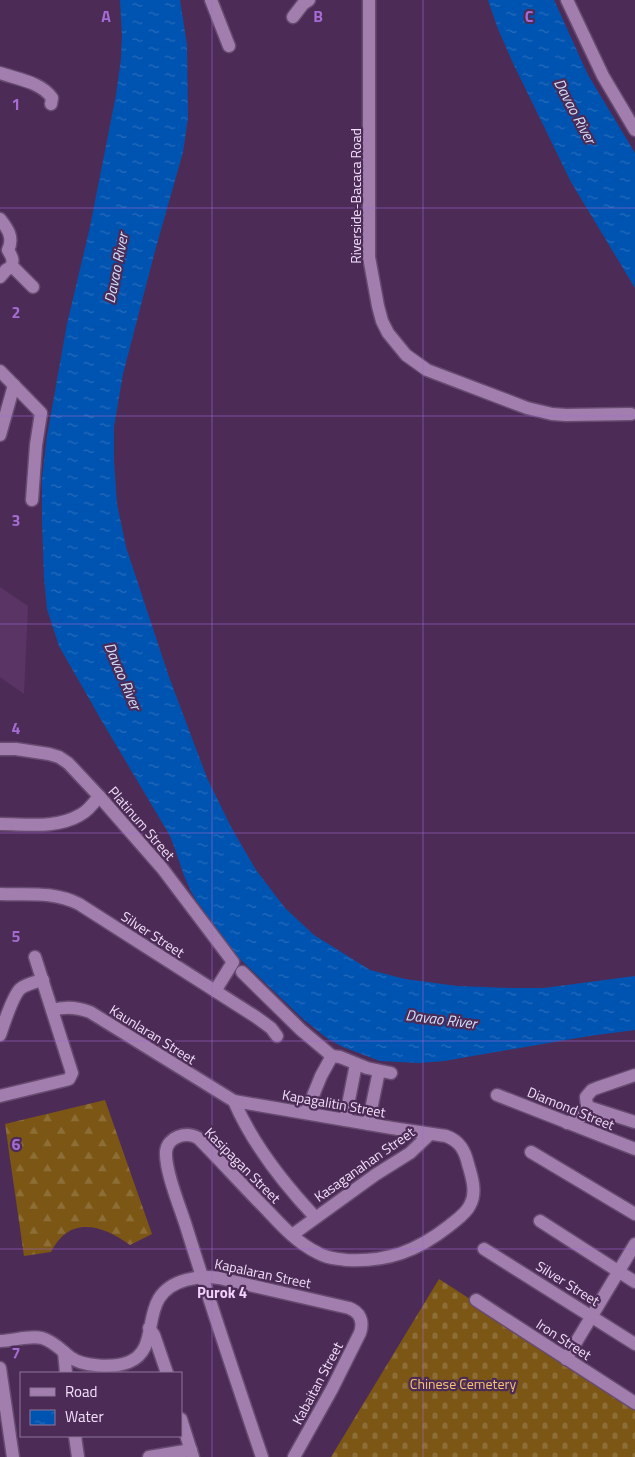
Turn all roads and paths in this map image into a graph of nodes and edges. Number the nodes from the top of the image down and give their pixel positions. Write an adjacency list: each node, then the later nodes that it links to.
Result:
1 (211, 0): 6 (street)
2 (309, 0): 5 (street)
3 (369, 0): 16 (street, Riverside-Bacaca Road)
4 (567, 0): 9 (street)
5 (293, 17)
6 (229, 46)
7 (0, 73): 8 (street)
8 (51, 104)
9 (635, 130)
10 (0, 219): 11 (street)
11 (11, 268): 12 (street); 13 (street)
12 (0, 277)
13 (33, 288)
14 (0, 371): 15 (street)
15 (14, 385): 17 (street); 18 (street)
16 (631, 414)
17 (0, 435)
18 (32, 500)
19 (0, 749): 20 (street, Platinum Street)
20 (100, 796): 21 (street); 26 (street, Platinum Street)
21 (0, 824)
22 (0, 894): 26 (street, Silver Street)
23 (35, 957): 25 (street)
24 (242, 972): 30 (street)
25 (43, 980): 27 (street); 28 (street)
26 (215, 991): 29 (street, Silver Street)
27 (52, 1010): 34 (street); 35 (street, Kaunlaran Street)
28 (0, 1035)
29 (277, 1036)
30 (332, 1056): 31 (street); 37 (street)
31 (356, 1064): 38 (street); 41 (street)
32 (635, 1075): 36 (street)
33 (497, 1095): 40 (street, Diamond Street)
34 (0, 1096)
35 (234, 1101): 37 (street, Kapagalitin Street); 46 (street, Kasaganahan Street)
36 (588, 1107): 39 (street); 40 (street)
37 (306, 1113): 38 (street, Kapagalitin Street)
38 (345, 1120): 41 (street, Kapagalitin Street)
39 (635, 1122)
40 (567, 1123): 43 (street, Diamond Street)
41 (368, 1124): 42 (street, Kapagalitin Street)
42 (430, 1134): 46 (street, Kasaganahan Street); 48 (street, Kasipagan Street)
43 (635, 1149)
44 (531, 1152): 45 (street)
45 (635, 1214)
46 (315, 1217): 48 (street, Kasaganahan Street)
47 (540, 1221): 51 (street)
48 (292, 1235): 52 (street, Kasipagan Street)
49 (635, 1244): 51 (street)
50 (484, 1249): 55 (street, Silver Street)
51 (618, 1270): 53 (street); 55 (street)
52 (202, 1277): 56 (street, Kapalaran Street); 57 (street, Kapalaran Street); 73 (street, Kasipagan Street)
53 (635, 1282)
54 (476, 1300): 61 (street, Iron Street)
55 (592, 1316): 59 (street, Silver Street); 61 (street)
56 (362, 1321): 74 (street, Kabaitan Street)
57 (150, 1328): 60 (street, Kapalaran Street); 64 (street)
58 (0, 1341): 60 (street, Kapalaran Street)
59 (635, 1344)
60 (64, 1352): 63 (street)
61 (566, 1359): 65 (street, Iron Street)
62 (0, 1368): 66 (street)
63 (66, 1372)
64 (166, 1372)
65 (635, 1403)
66 (3, 1415): 70 (street)
67 (182, 1422): 69 (street)
68 (75, 1437): 71 (street)
69 (192, 1454): 72 (street)
70 (13, 1457)
71 (78, 1457)
72 (149, 1457)
73 (262, 1457)
74 (294, 1457)

